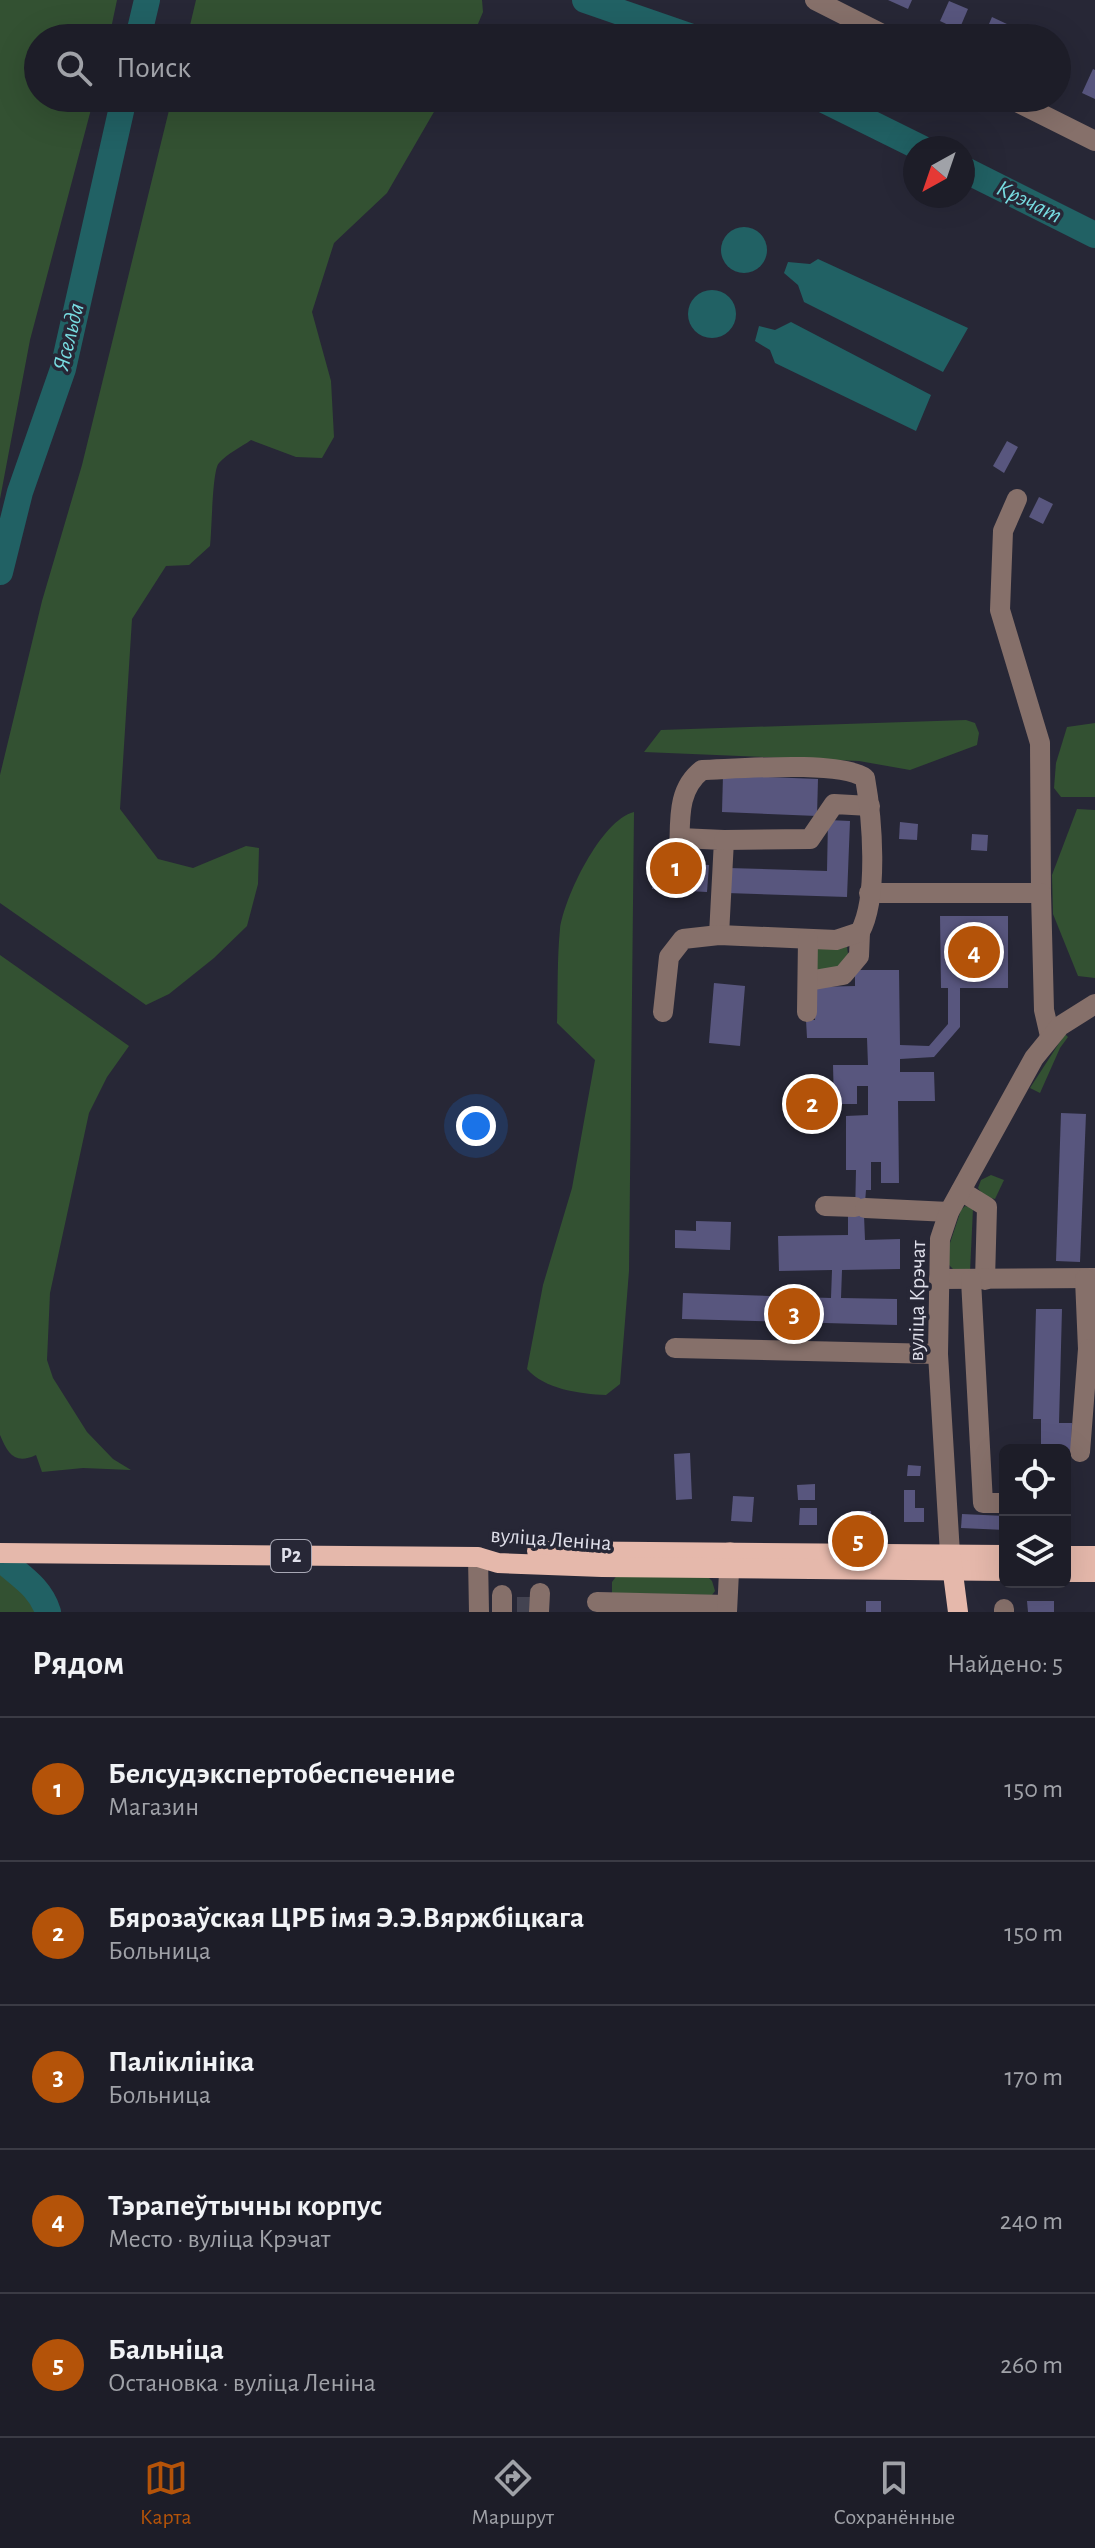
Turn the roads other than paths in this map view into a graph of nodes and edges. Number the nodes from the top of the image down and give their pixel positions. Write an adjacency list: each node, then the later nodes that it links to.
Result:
1 (815, 0): 2 (street)
2 (862, 24)
3 (1037, 112): 4 (street)
4 (1095, 141)
5 (1017, 499): 9 (street)
6 (870, 806): 7 (street); 7 (street); 8 (street)
7 (724, 840): 11 (street)
8 (869, 893): 9 (street); 10 (street)
9 (1041, 893): 17 (street)
10 (860, 932): 12 (street); 13 (street)
11 (719, 935): 12 (street); 15 (street)
12 (808, 939): 13 (street)
13 (808, 981): 16 (street)
14 (1095, 1004): 17 (street, вуліца Крэчат)
15 (663, 1012)
16 (807, 1012)
17 (1050, 1036): 18 (street, вуліца Крэчат)
18 (961, 1191): 20 (street, вуліца Крэчат); 23 (street)
19 (825, 1206): 20 (street)
20 (949, 1212): 21 (street, вуліца Крэчат)
21 (939, 1279): 23 (street); 26 (street, вуліца Крэчат)
22 (1090, 1279): 23 (street); 25 (street)
23 (978, 1280): 28 (street)
24 (675, 1348): 26 (street)
25 (1091, 1349): 27 (street)
26 (938, 1354): 29 (street, вуліца Крэчат)
27 (1080, 1452)
28 (981, 1470): 29 (street); 30 (street)
29 (945, 1471): 38 (street, вуліца Крэчат)
30 (999, 1503)
31 (0, 1553): 35 (main road, Р2)
32 (999, 1556): 38 (main road, вуліца Леніна / Р2)
33 (1071, 1556): 34 (main road)
34 (1095, 1556)
35 (478, 1557): 36 (main road, вуліца Леніна / Р2); 44 (street)
36 (602, 1559): 37 (main road, вуліца Леніна / Р2); 42 (street)
37 (730, 1561): 38 (main road, вуліца Леніна / Р2); 43 (street)
38 (951, 1562): 39 (main road, вуліца Леніна / Р2); 45 (main road)
39 (999, 1570)
40 (1071, 1572): 41 (main road)
41 (1095, 1572)
42 (597, 1607): 43 (street)
43 (727, 1608)
44 (479, 1612)
45 (958, 1612)

